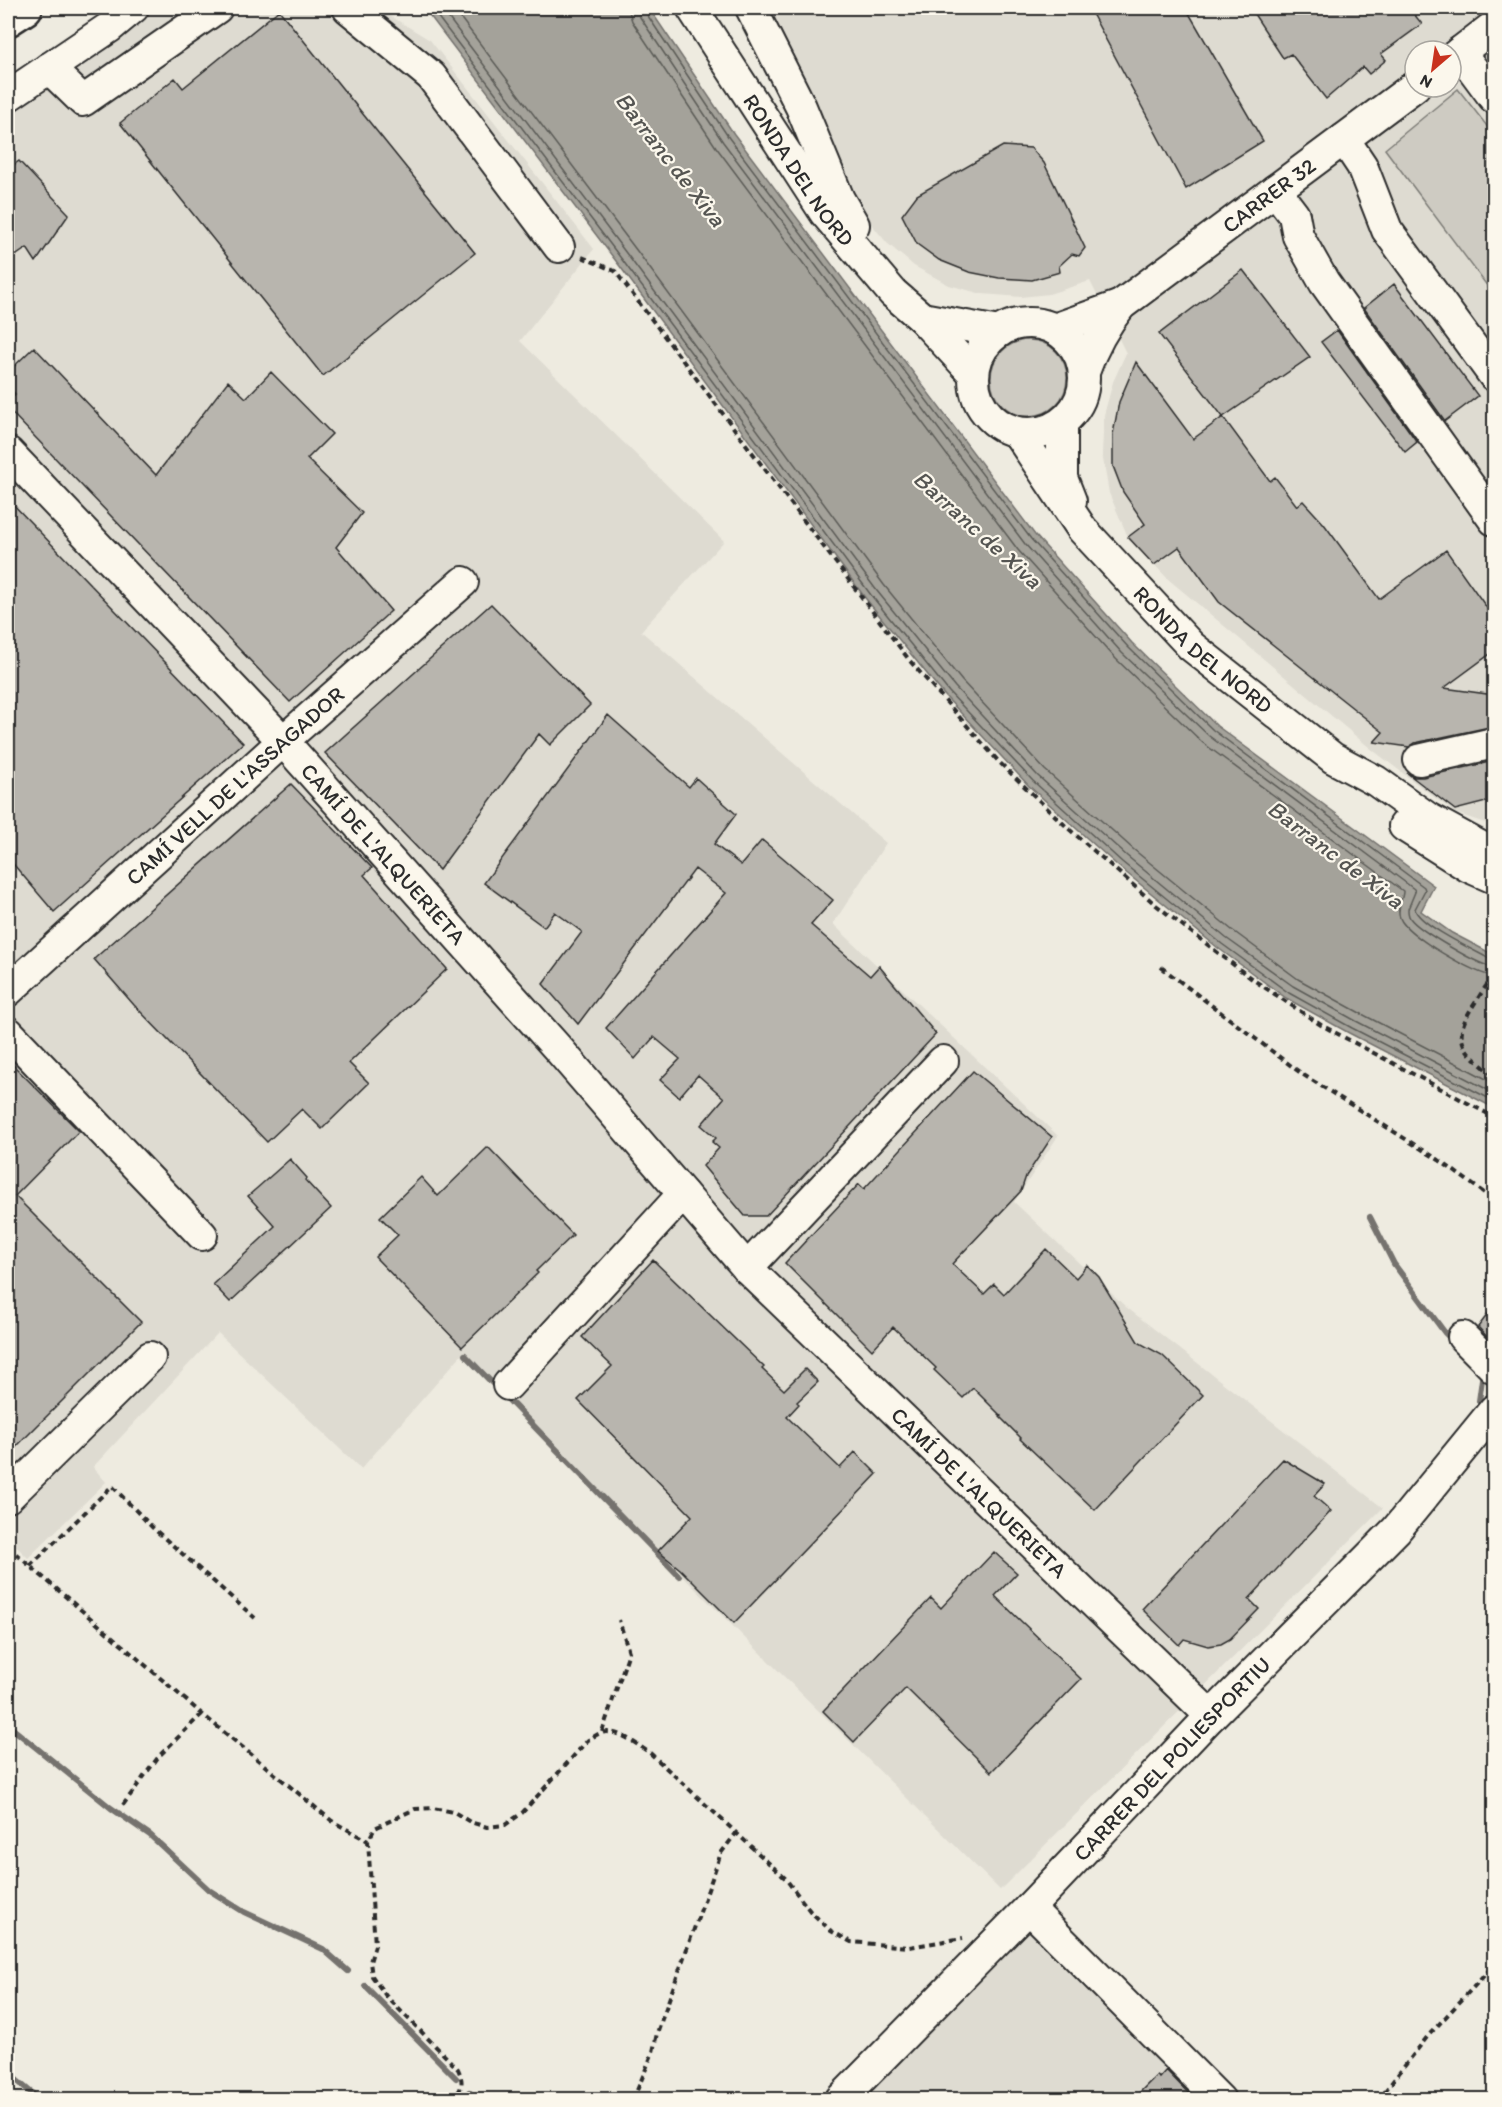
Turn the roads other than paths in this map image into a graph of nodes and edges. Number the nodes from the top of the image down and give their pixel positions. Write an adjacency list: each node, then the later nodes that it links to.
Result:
1 (25, 8): 7 (highway)
2 (133, 8): 11 (street)
3 (217, 8): 11 (street)
4 (348, 8): 17 (street)
5 (692, 8): 18 (street, RONDA DEL NORD)
6 (751, 8): 18 (street)
7 (8, 19)
8 (1494, 26): 9 (street)
9 (1463, 49)
10 (1463, 64): 14 (street)
11 (49, 68): 13 (street)
12 (1403, 95): 15 (street, CARRER 32)
13 (8, 96)
14 (1494, 98)
15 (1344, 139): 16 (street, CARRER 32); 25 (street)
16 (1275, 190): 19 (street, CARRER 32); 29 (street)
17 (559, 247)
18 (893, 293): 20 (street, RONDA DEL NORD)
19 (1121, 305): 21 (street, CARRER 32); 23 (street, CARRER 32)
20 (922, 318): 22 (street); 24 (street, RONDA DEL NORD)
21 (1054, 329): 22 (street); 23 (street)
22 (999, 332): 24 (street)
23 (1084, 372): 26 (street)
24 (973, 373): 27 (street)
25 (1494, 376)
26 (1062, 423): 27 (street); 30 (street, RONDA DEL NORD)
27 (1017, 432): 30 (street, RONDA DEL NORD)
28 (8, 452): 32 (street, CAMÍ DE L'ALQUERIETA)
29 (1494, 520)
30 (1082, 529): 35 (street, RONDA DEL NORD)
31 (464, 582): 32 (street, CAMÍ VELL DE L'ASSAGADOR)
32 (283, 741): 36 (street, CAMÍ VELL DE L'ASSAGADOR); 39 (street, CAMÍ DE L'ALQUERIETA)
33 (1494, 743): 34 (street)
34 (1419, 760)
35 (1492, 858)
36 (8, 991)
37 (8, 1032): 40 (street)
38 (943, 1061): 41 (street)
39 (683, 1194): 41 (street, CAMÍ DE L'ALQUERIETA); 45 (street)
40 (202, 1235)
41 (747, 1268): 48 (street, CAMÍ DE L'ALQUERIETA)
42 (1463, 1337): 44 (street)
43 (150, 1357): 47 (street)
44 (1494, 1368)
45 (508, 1385)
46 (1494, 1410): 48 (street, CARRER DEL POLIESPORTIU)
47 (8, 1497)
48 (1211, 1716): 49 (street, CARRER DEL POLIESPORTIU)
49 (1029, 1908): 50 (street, CARRER DEL POLIESPORTIU); 51 (street)
50 (840, 2100)
51 (1220, 2100)

